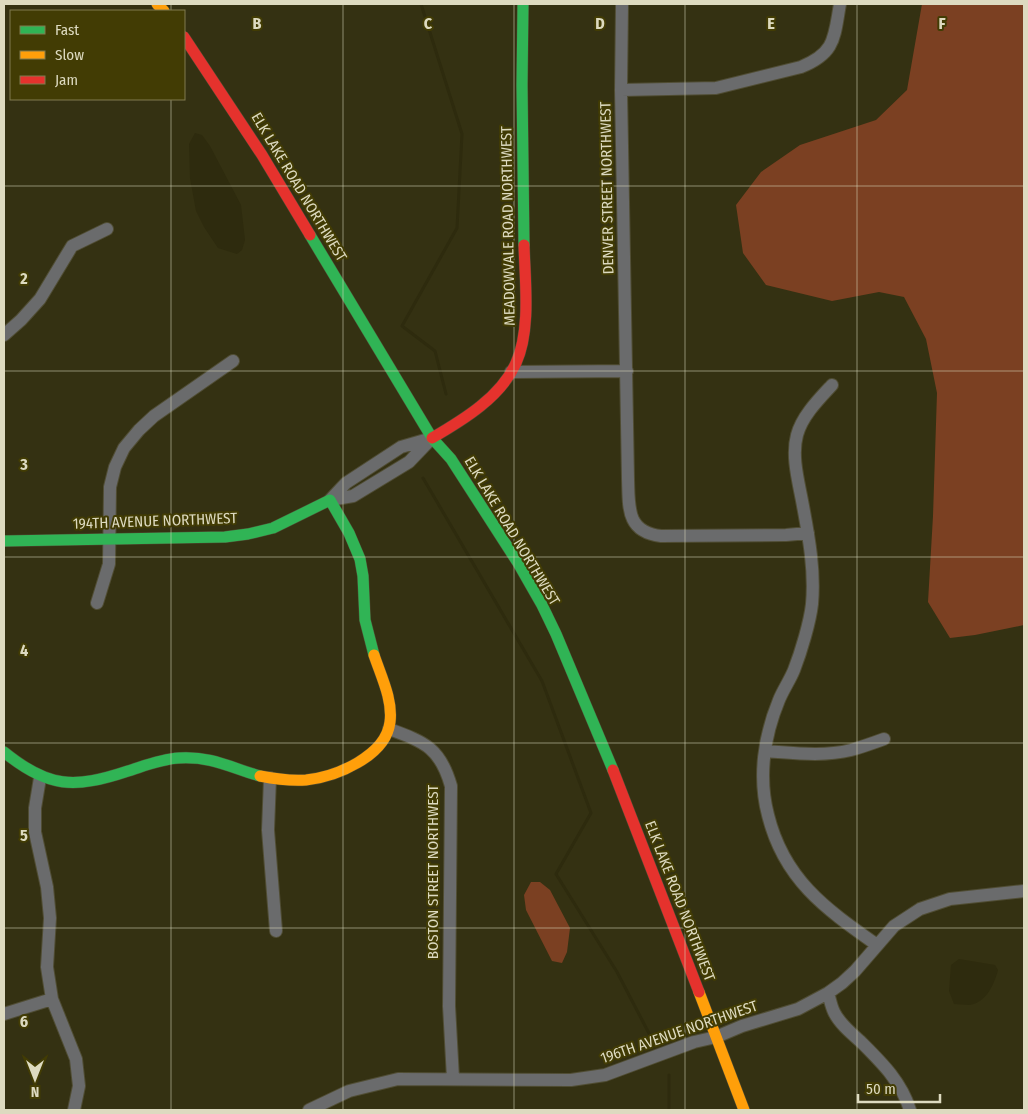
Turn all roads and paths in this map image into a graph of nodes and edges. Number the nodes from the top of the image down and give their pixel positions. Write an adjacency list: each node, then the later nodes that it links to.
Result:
1 (523, 4): 10 (street, MEADOWVALE ROAD NORTHWEST)
2 (622, 4): 5 (street, DENVER STREET NORTHWEST)
3 (840, 4): 5 (street)
4 (185, 38): 12 (street, ELK LAKE ROAD NORTHWEST)
5 (621, 90): 9 (street, DENVER STREET NORTHWEST)
6 (107, 229): 7 (street)
7 (4, 335)
8 (234, 361): 15 (street)
9 (627, 371): 10 (street); 14 (street, DENVER STREET NORTHWEST)
10 (511, 372): 12 (street, MEADOWVALE ROAD NORTHWEST)
11 (832, 385): 14 (street)
12 (432, 438): 13 (street, 194TH AVENUE NORTHWEST); 30 (street, ELK LAKE ROAD NORTHWEST)
13 (330, 500): 15 (street, 194TH AVENUE NORTHWEST); 18 (street)
14 (808, 533): 20 (street)
15 (109, 539): 16 (street, 194TH AVENUE NORTHWEST); 17 (street)
16 (4, 541)
17 (97, 603)
18 (389, 729): 23 (street); 31 (street, BOSTON STREET NORTHWEST)
19 (884, 739): 20 (street)
20 (765, 750): 26 (street)
21 (4, 752): 22 (street)
22 (40, 778): 23 (street); 28 (street)
23 (270, 778): 25 (street)
24 (1024, 891): 26 (street, 196TH AVENUE NORTHWEST)
25 (276, 931)
26 (877, 945): 27 (street, 196TH AVENUE NORTHWEST)
27 (828, 993): 30 (street, 196TH AVENUE NORTHWEST); 35 (street)
28 (52, 999): 29 (street); 32 (street)
29 (4, 1014)
30 (716, 1037): 31 (street, 196TH AVENUE NORTHWEST); 34 (street, ELK LAKE ROAD NORTHWEST)
31 (453, 1078): 33 (street, 196TH AVENUE NORTHWEST)
32 (74, 1110)
33 (309, 1110)
34 (744, 1110)
35 (910, 1110)

